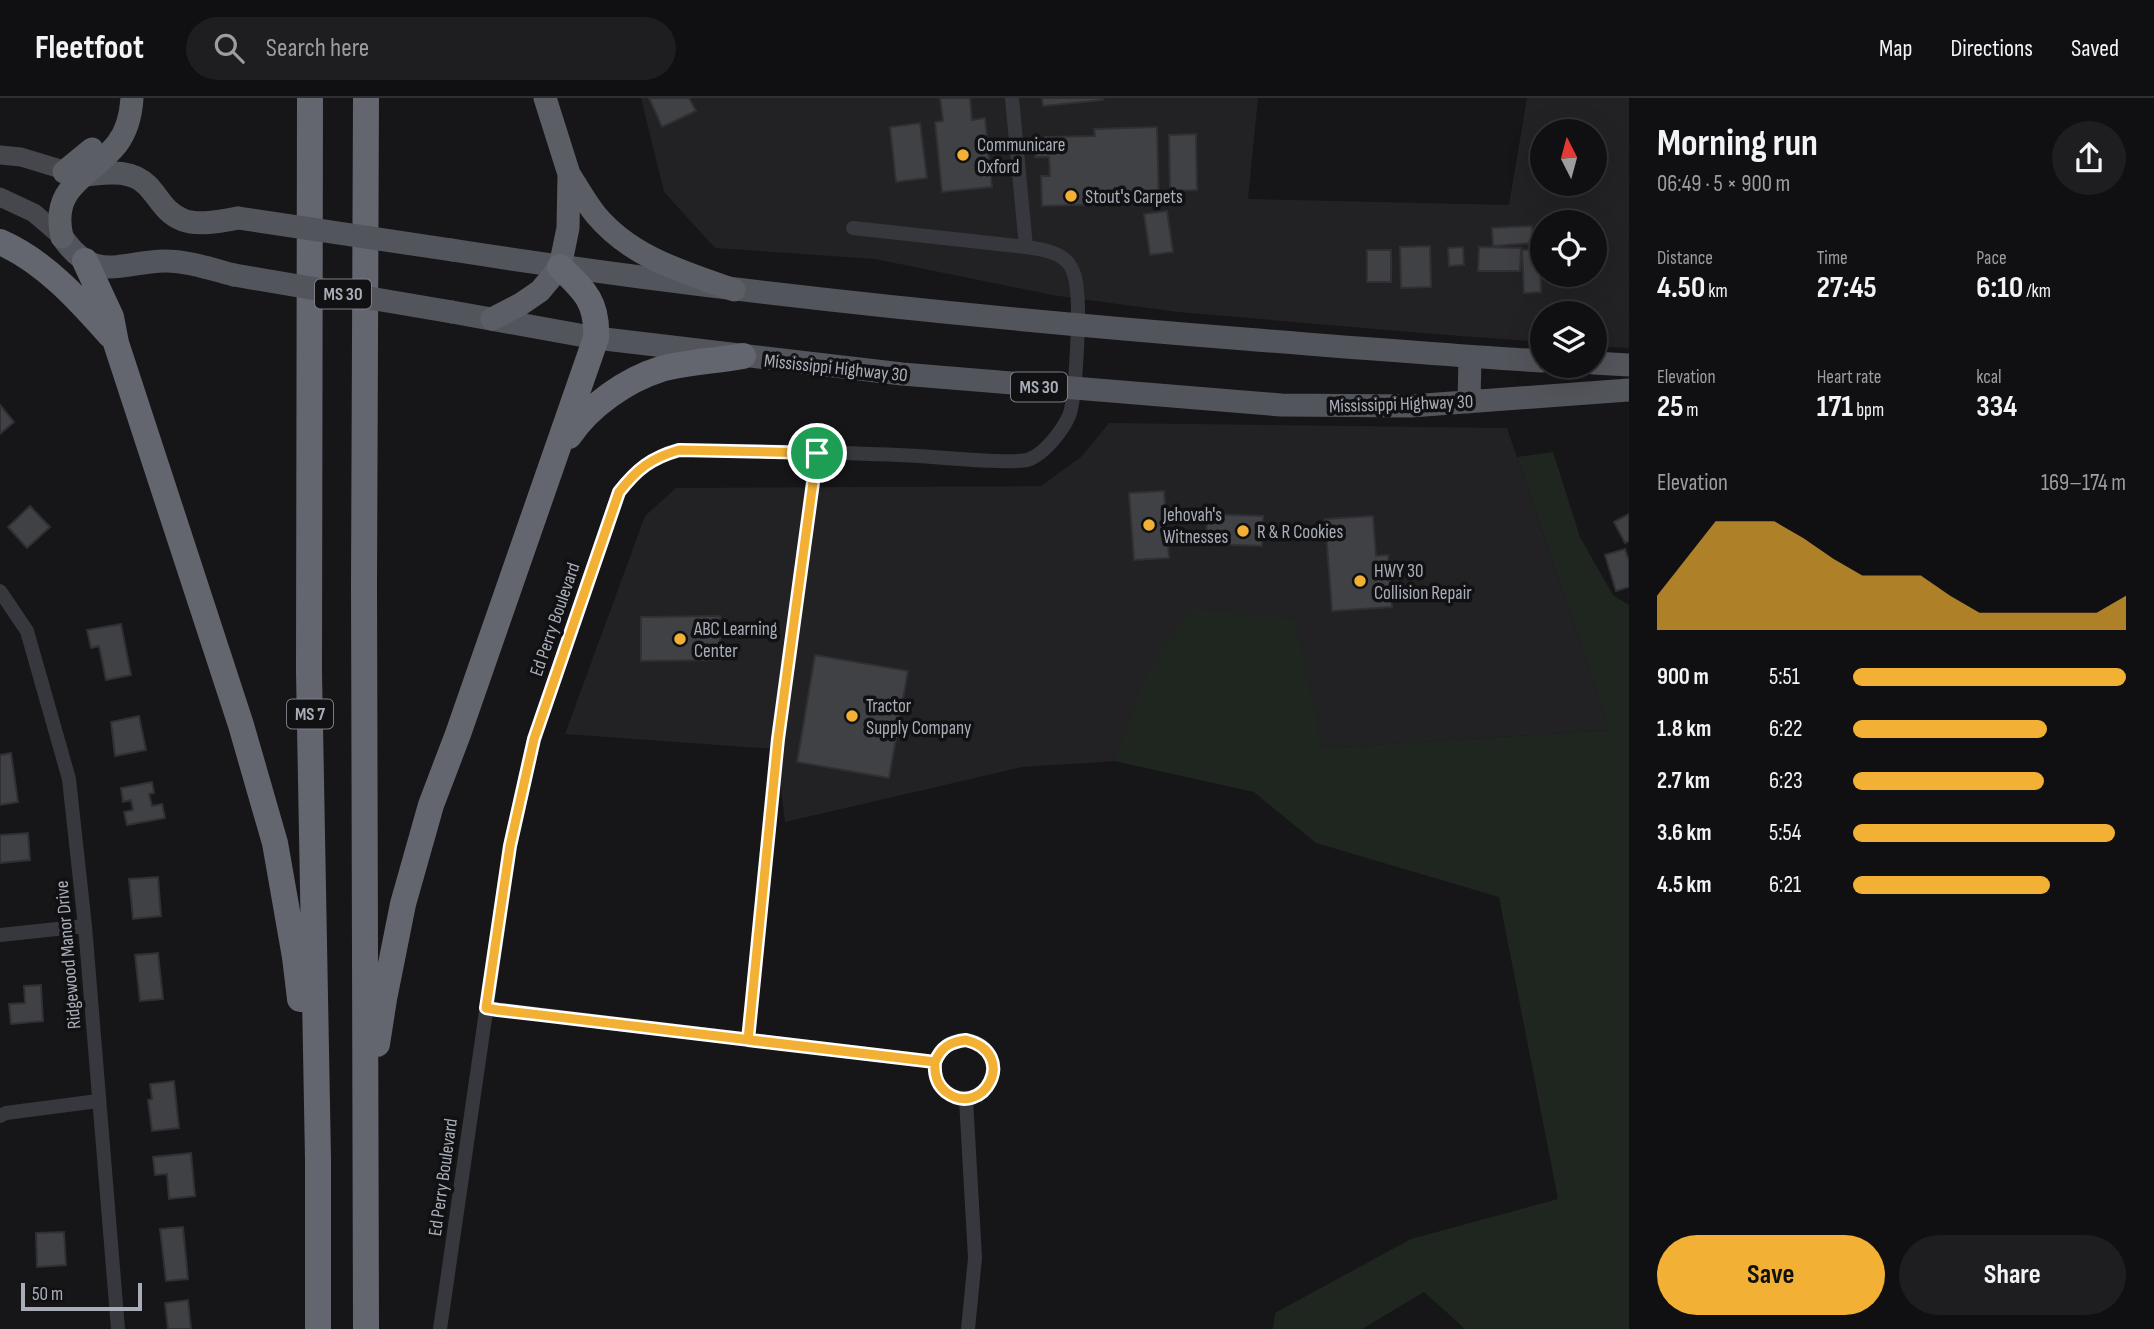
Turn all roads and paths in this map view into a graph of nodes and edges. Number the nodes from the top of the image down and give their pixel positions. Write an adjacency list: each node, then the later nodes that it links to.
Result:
1 (120, 98): 8 (highway)
2 (132, 98): 8 (highway)
3 (310, 98): 42 (highway, MS 7)
4 (366, 98): 41 (highway)
5 (545, 98): 9 (highway)
6 (1012, 98): 14 (street)
7 (0, 155): 8 (main road)
8 (75, 173): 12 (highway); 16 (main road, bridge)
9 (569, 174): 16 (highway); 17 (highway)
10 (0, 197): 12 (main road)
11 (853, 228): 14 (street, Ed Perry Boulevard)
12 (62, 237): 15 (main road)
13 (0, 242): 21 (highway)
14 (1026, 247): 19 (street, Ed Perry Boulevard)
15 (85, 261): 18 (main road, Mississippi Highway 30 / MS 30, bridge); 21 (highway)
16 (560, 267): 17 (main road); 18 (highway); 20 (highway)
17 (734, 289): 19 (main road)
18 (492, 319): 20 (main road, Mississippi Highway 30 / MS 30)
19 (1078, 326): 23 (main road); 27 (street, Ed Perry Boulevard)
20 (596, 338): 22 (main road, Mississippi Highway 30 / MS 30); 31 (highway)
21 (116, 343): 42 (highway)
22 (743, 356): 27 (main road, Mississippi Highway 30 / MS 30); 31 (highway)
23 (1469, 357): 24 (main road); 29 (main road)
24 (1530, 360)
25 (1607, 364): 26 (main road)
26 (1629, 365)
27 (1073, 390): 29 (main road, Mississippi Highway 30 / MS 30); 30 (street, Ed Perry Boulevard)
28 (1629, 390): 29 (main road, Mississippi Highway 30 / MS 30)
29 (1469, 402)
30 (817, 453): 35 (street, Ed Perry Boulevard); 36 (lane)
31 (556, 455): 41 (highway)
32 (0, 591): 33 (street, Ridgewood Manor Drive)
33 (85, 926): 34 (street); 39 (street, Ridgewood Manor Drive)
34 (0, 935)
35 (486, 1008): 36 (street); 46 (street, Ed Perry Boulevard)
36 (748, 1040): 37 (street)
37 (935, 1062): 38 (street); 38 (street)
38 (966, 1099): 47 (street)
39 (98, 1101): 40 (street); 43 (street, Ridgewood Manor Drive)
40 (0, 1116)
41 (364, 1139): 45 (highway)
42 (318, 1159): 44 (highway, MS 7)
43 (118, 1329)
44 (318, 1329)
45 (366, 1329)
46 (440, 1329)
47 (968, 1329)

